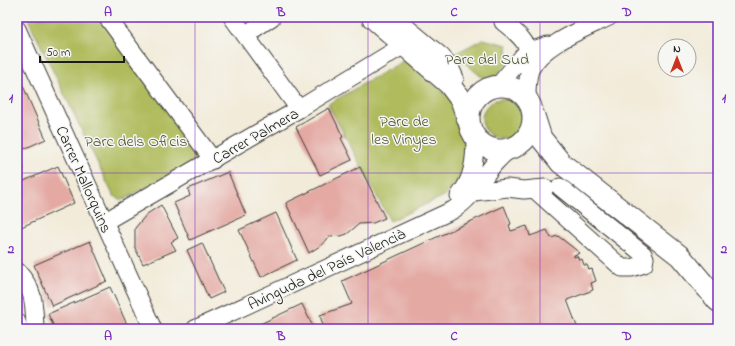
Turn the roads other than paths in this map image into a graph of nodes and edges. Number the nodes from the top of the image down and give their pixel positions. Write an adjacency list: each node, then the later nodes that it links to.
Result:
1 (107, 17): 21 (street)
2 (232, 17): 10 (street)
3 (272, 17): 10 (street)
4 (372, 17): 12 (main road)
5 (380, 17): 15 (main road)
6 (394, 17): 15 (street)
7 (609, 17): 11 (street)
8 (501, 20): 13 (street); 14 (street)
9 (17, 29): 30 (street, Carrer Mallorquins)
10 (245, 35): 18 (street)
11 (562, 40): 13 (street); 14 (street)
12 (404, 45): 18 (street, Carrer Palmera); 19 (main road)
13 (531, 48): 14 (street)
14 (523, 67): 16 (street); 17 (street)
15 (455, 78): 16 (main road)
16 (490, 88): 17 (main road); 19 (main road)
17 (530, 107): 20 (main road); 22 (main road)
18 (299, 109): 21 (street, Carrer Palmera)
19 (472, 129): 20 (main road); 29 (street)
20 (511, 149): 22 (main road); 23 (street, Avinguda del País Valencià)
21 (213, 160): 30 (street, Carrer Palmera)
22 (561, 163): 24 (main road)
23 (488, 171): 26 (street); 28 (street, Avinguda del País Valencià)
24 (580, 177): 25 (street); 32 (main road)
25 (560, 187): 27 (street); 27 (street)
26 (507, 188): 27 (street); 28 (street)
27 (534, 190)
28 (474, 192): 29 (street, Avinguda del País Valencià)
29 (434, 218): 37 (street, Avinguda del País Valencià)
30 (104, 222): 36 (street, Carrer Mallorquins)
31 (17, 271): 35 (street)
32 (718, 301)
33 (17, 322): 34 (street)
34 (19, 329)
35 (35, 329)
36 (153, 329)
37 (195, 329)

